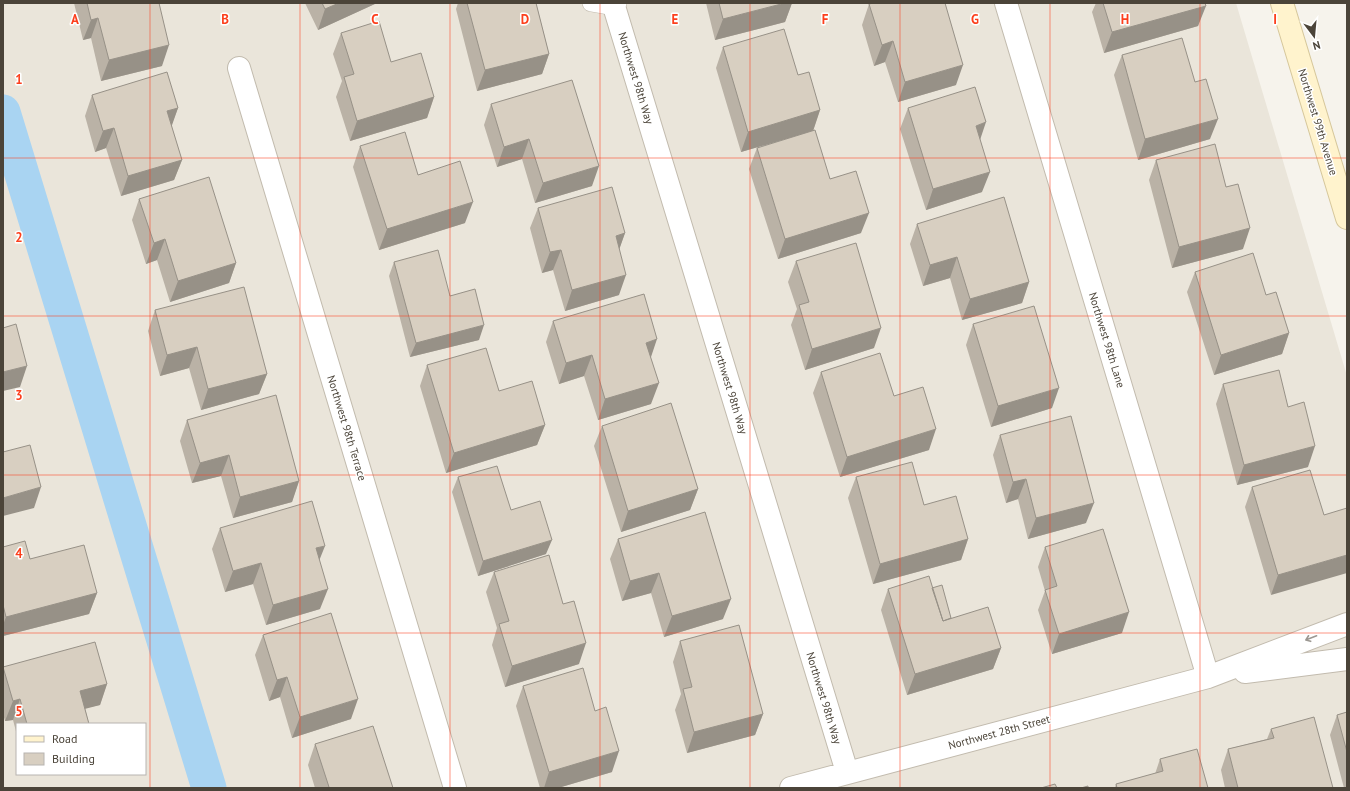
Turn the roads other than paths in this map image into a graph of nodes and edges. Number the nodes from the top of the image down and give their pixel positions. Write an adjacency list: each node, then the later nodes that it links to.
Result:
1 (591, 3): 4 (lane)
2 (1006, 3): 9 (street, Northwest 98th Lane)
3 (1282, 3): 6 (street, Northwest 99th Avenue)
4 (615, 4): 10 (street, Northwest 98th Way)
5 (239, 68): 11 (street, Northwest 98th Terrace)
6 (1347, 218)
7 (1347, 624): 9 (street, Northwest 28th Street, one-way to 9)
8 (1347, 659): 9 (street, Northwest 28th Street)
9 (1208, 677): 10 (street, Northwest 28th Street)
10 (847, 772): 12 (street, Northwest 28th Street)
11 (455, 788)
12 (791, 788)

